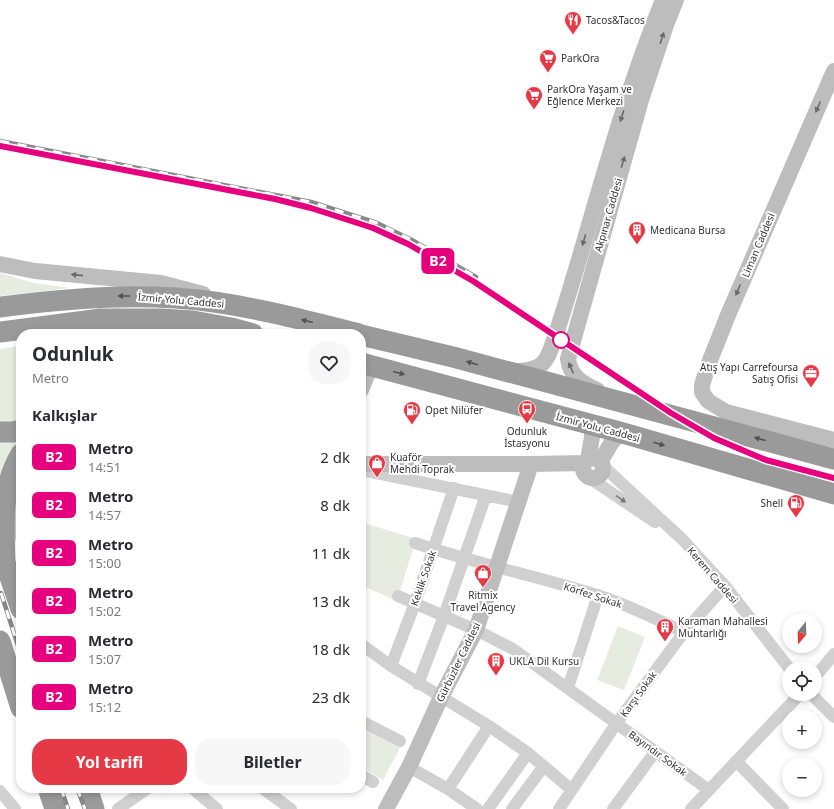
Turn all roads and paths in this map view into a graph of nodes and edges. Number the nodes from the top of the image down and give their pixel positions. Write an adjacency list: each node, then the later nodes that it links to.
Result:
1 (663, 0): 14 (street, Akpınar Caddesi, one-way to 14)
2 (676, 0): 15 (street, Akpınar Caddesi, one-way to 2)
3 (834, 71): 20 (street, Liman Caddesi, one-way to 20)
4 (6, 266): 6 (street, one-way to 4)
5 (0, 307): 6 (highway, İzmir Yolu Caddesi, one-way to 5)
6 (266, 310): 11 (highway, İzmir Yolu Caddesi, one-way to 6)
7 (214, 325): 8 (highway, İzmir Yolu Caddesi); 9 (highway); 10 (highway, İzmir Yolu Caddesi)
8 (54, 329)
9 (128, 329)
10 (235, 329)
11 (340, 329)
12 (366, 335): 14 (highway, İzmir Yolu Caddesi, one-way to 12)
13 (366, 364): 16 (highway, İzmir Yolu Caddesi, one-way to 16)
14 (497, 370): 15 (highway, İzmir Yolu Caddesi)
15 (625, 403): 21 (highway, İzmir Yolu Caddesi, one-way to 15)
16 (588, 424): 19 (highway, İzmir Yolu Caddesi); 27 (street)
17 (16, 431): 18 (highway)
18 (0, 432)
19 (623, 433): 27 (street); 29 (highway, İzmir Yolu Caddesi, one-way to 29)
20 (834, 440)
21 (797, 450): 22 (highway); 23 (highway, İzmir Yolu Caddesi)
22 (834, 454)
23 (834, 459)
24 (16, 463): 38 (highway)
25 (366, 464): 26 (street)
26 (531, 464): 27 (street); 34 (street, Gürbüzler Caddesi)
27 (592, 467): 35 (street, Kerem Caddesi, one-way to 35); 35 (street, Kerem Caddesi)
28 (366, 471): 30 (street)
29 (763, 474): 31 (highway, İzmir Yolu Caddesi); 33 (highway)
30 (454, 488): 32 (street); 37 (street, Keklik Sokak)
31 (834, 494)
32 (486, 495): 34 (street); 39 (street)
33 (834, 501)
34 (520, 502): 40 (street, Gürbüzler Caddesi)
35 (682, 539): 41 (street, Kerem Caddesi)
36 (415, 543): 37 (street, Körfez Sokak)
37 (433, 549): 39 (street, Körfez Sokak); 45 (street, Keklik Sokak)
38 (3, 556): 42 (highway)
39 (464, 558): 40 (street, Körfez Sokak); 46 (street)
40 (498, 567): 43 (street, Körfez Sokak); 47 (street, Gürbüzler Caddesi)
41 (725, 586): 49 (street, Karşı Sokak); 53 (street, Kerem Caddesi)
42 (16, 594)
43 (598, 595): 49 (street, Körfez Sokak); 57 (street)
44 (398, 596): 45 (street, Bayındır Sokak)
45 (414, 603): 46 (street, Bayındır Sokak); 54 (street, Keklik Sokak)
46 (444, 616): 47 (street, Bayındır Sokak); 56 (street)
47 (476, 630): 57 (street, Bayındır Sokak); 60 (street, Gürbüzler Caddesi)
48 (0, 632): 58 (highway)
49 (684, 632): 65 (street, Karşı Sokak)
50 (0, 641): 59 (highway)
51 (366, 648): 54 (street)
52 (834, 654): 55 (street)
53 (784, 661)
54 (391, 666): 56 (street)
55 (822, 669)
56 (418, 684): 60 (street)
57 (568, 688): 65 (street, Bayındır Sokak)
58 (16, 693)
59 (16, 694)
60 (441, 697): 66 (street); 72 (street, Gürbüzler Caddesi)
61 (793, 701): 70 (street)
62 (818, 701): 63 (street)
63 (834, 716)
64 (366, 724): 67 (street)
65 (616, 724): 68 (street, Bayındır Sokak); 76 (street, Karşı Sokak)
66 (489, 726): 69 (street); 75 (street)
67 (400, 741)
68 (655, 752): 77 (street, Bayındır Sokak); 86 (street)
69 (528, 753): 71 (street); 92 (street)
70 (736, 762): 77 (street); 96 (street)
71 (544, 766): 76 (street); 93 (street)
72 (409, 767): 75 (street); 85 (street, Gürbüzler Caddesi)
73 (366, 778): 74 (street)
74 (373, 782)
75 (448, 789): 91 (street)
76 (572, 790): 94 (street, Karşı Sokak)
77 (709, 790): 95 (street)
78 (0, 791): 87 (street)
79 (89, 793): 88 (highway)
80 (141, 793): 89 (street)
81 (197, 793): 84 (street)
82 (266, 793): 83 (street)
83 (273, 804): 90 (street)
84 (210, 807)
85 (390, 807)
86 (615, 808)
87 (15, 809)
88 (94, 809)
89 (118, 809)
90 (291, 809)
91 (477, 809)
92 (488, 809)
93 (512, 809)
94 (559, 809)
95 (691, 809)
96 (783, 809)

